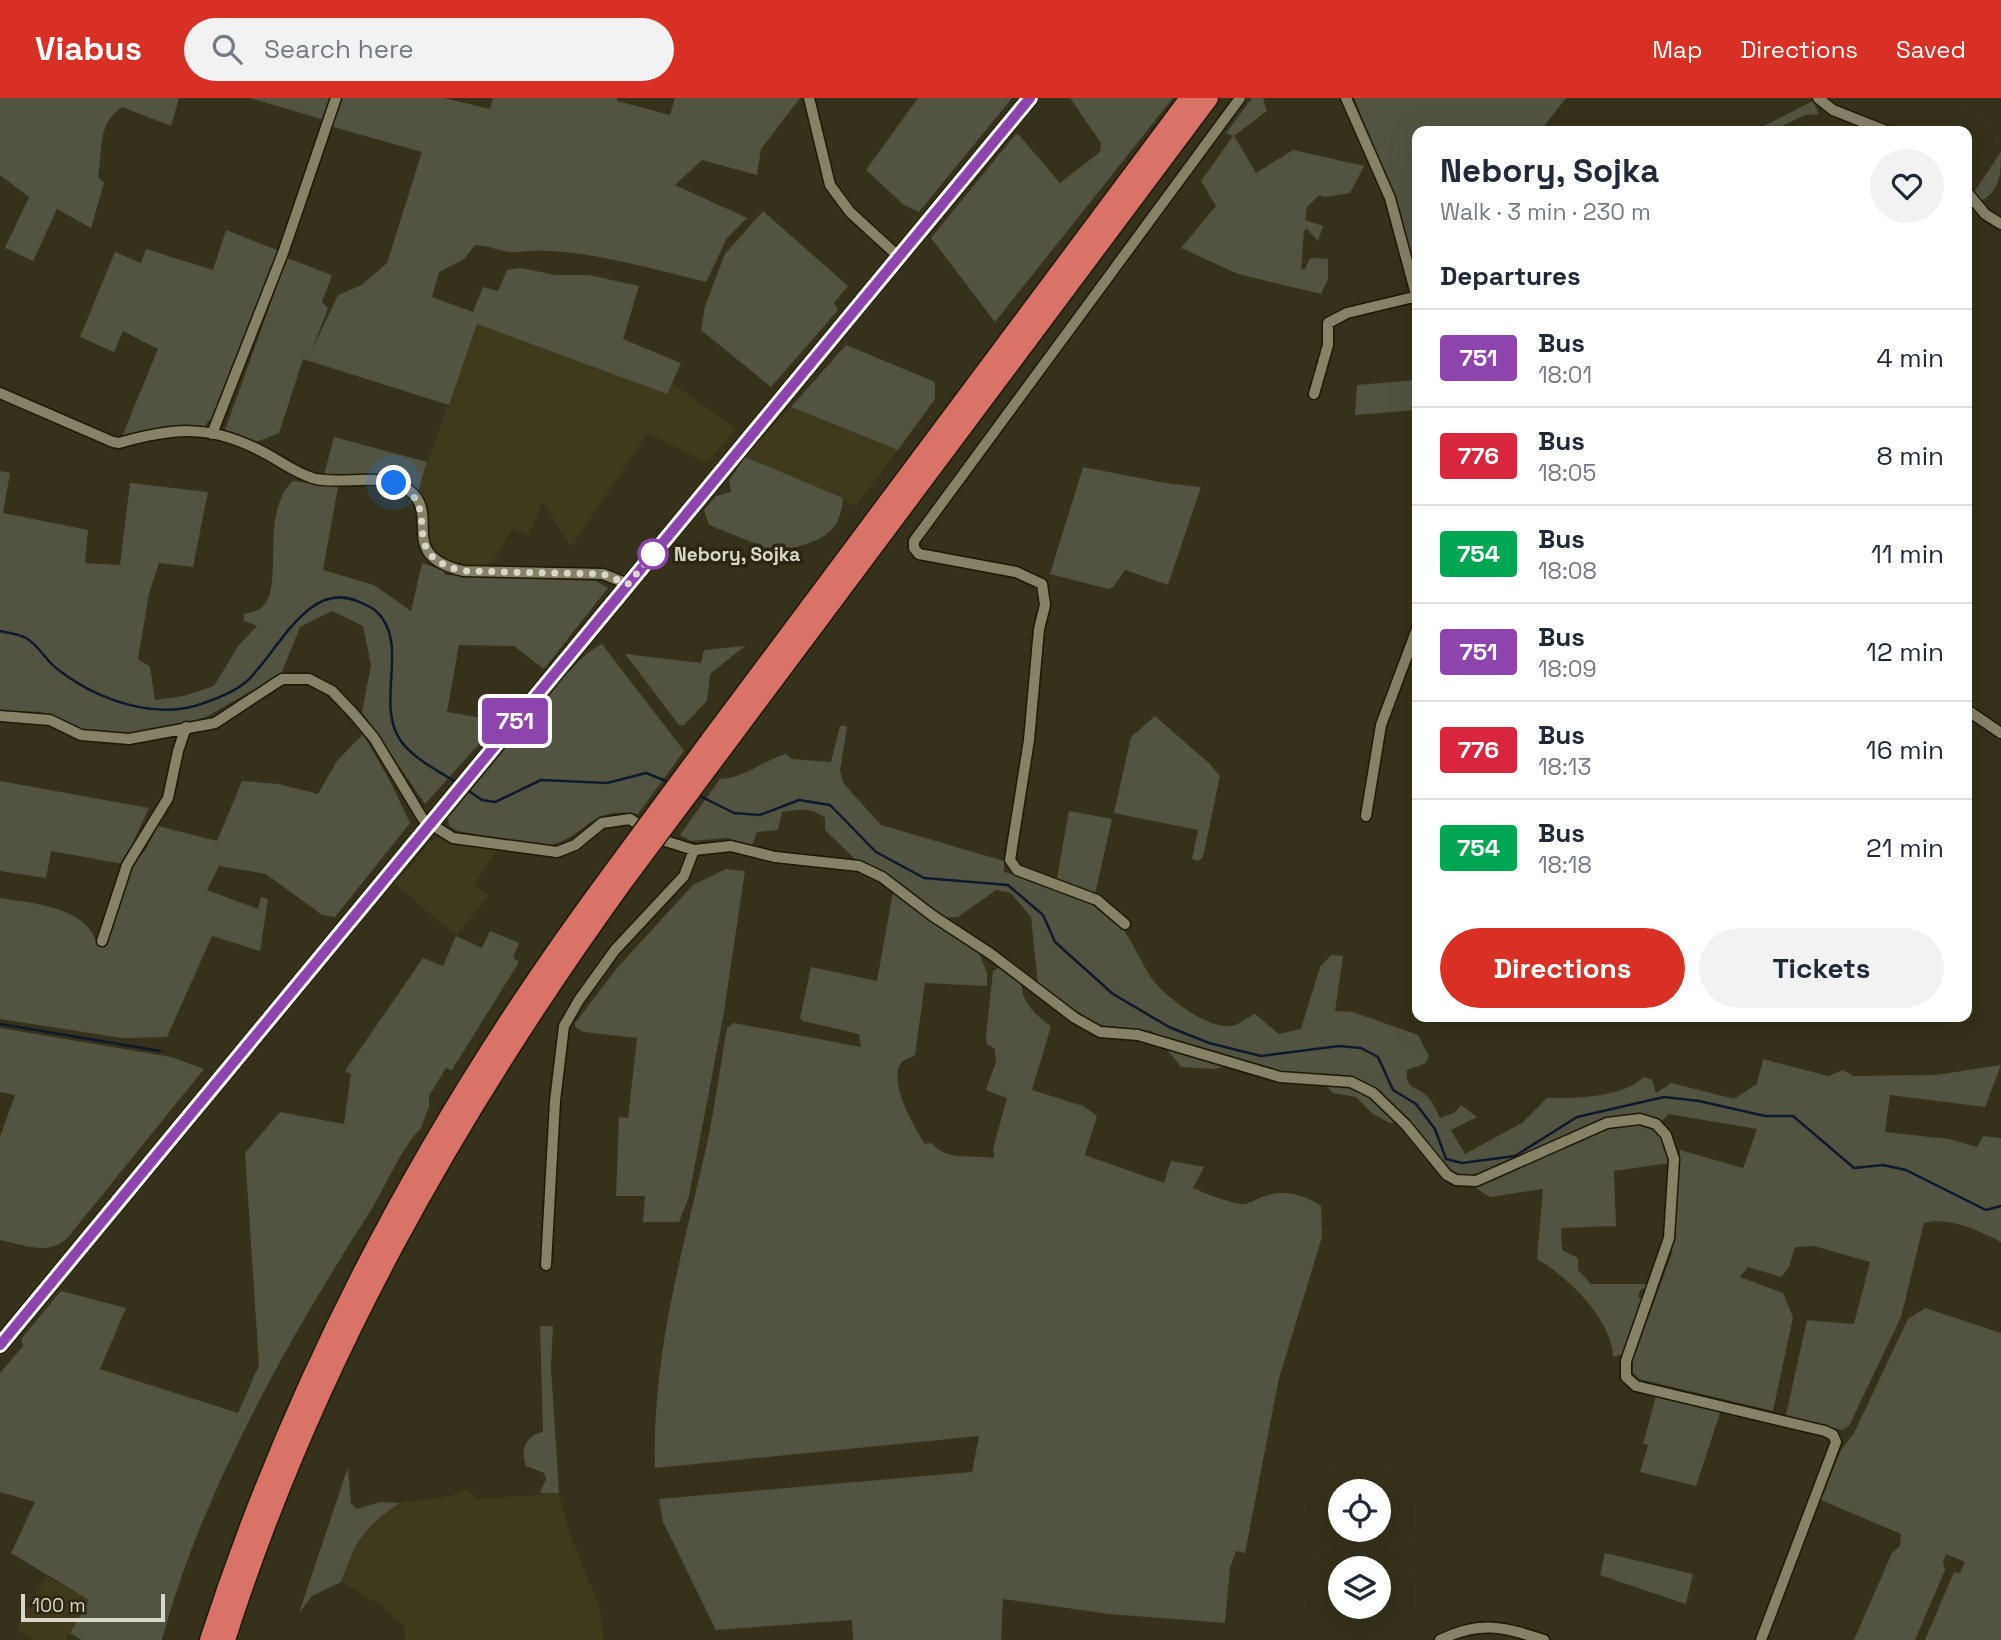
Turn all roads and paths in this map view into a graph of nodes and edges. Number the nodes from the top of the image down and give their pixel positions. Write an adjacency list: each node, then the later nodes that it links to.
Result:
1 (336, 98): 17 (street)
2 (809, 98): 12 (street)
3 (1030, 98): 12 (main road)
4 (1189, 98): 24 (highway)
5 (1209, 98): 24 (highway)
6 (1240, 98): 29 (street)
7 (1346, 98): 13 (street)
8 (1818, 98): 9 (street)
9 (1873, 126)
10 (1972, 198): 11 (street)
11 (2001, 224)
12 (899, 257): 18 (main road)
13 (1412, 279)
14 (1412, 299): 16 (street)
15 (0, 393): 17 (street)
16 (1314, 394)
17 (212, 434): 18 (street)
18 (628, 584): 26 (main road)
19 (1412, 642): 25 (street)
20 (1972, 713): 23 (street)
21 (0, 716): 22 (street)
22 (186, 727): 26 (street); 30 (street)
23 (2001, 733)
24 (715, 745): 28 (highway, bridge)
25 (1366, 816)
26 (429, 824): 27 (street); 32 (main road)
27 (694, 850): 31 (street); 37 (street)
28 (619, 876): 33 (highway); 34 (highway)
29 (1125, 924)
30 (102, 941)
31 (547, 1265)
32 (0, 1345)
33 (209, 1640)
34 (226, 1640)
35 (1440, 1640): 36 (street)
36 (1544, 1640)
37 (1761, 1640)

